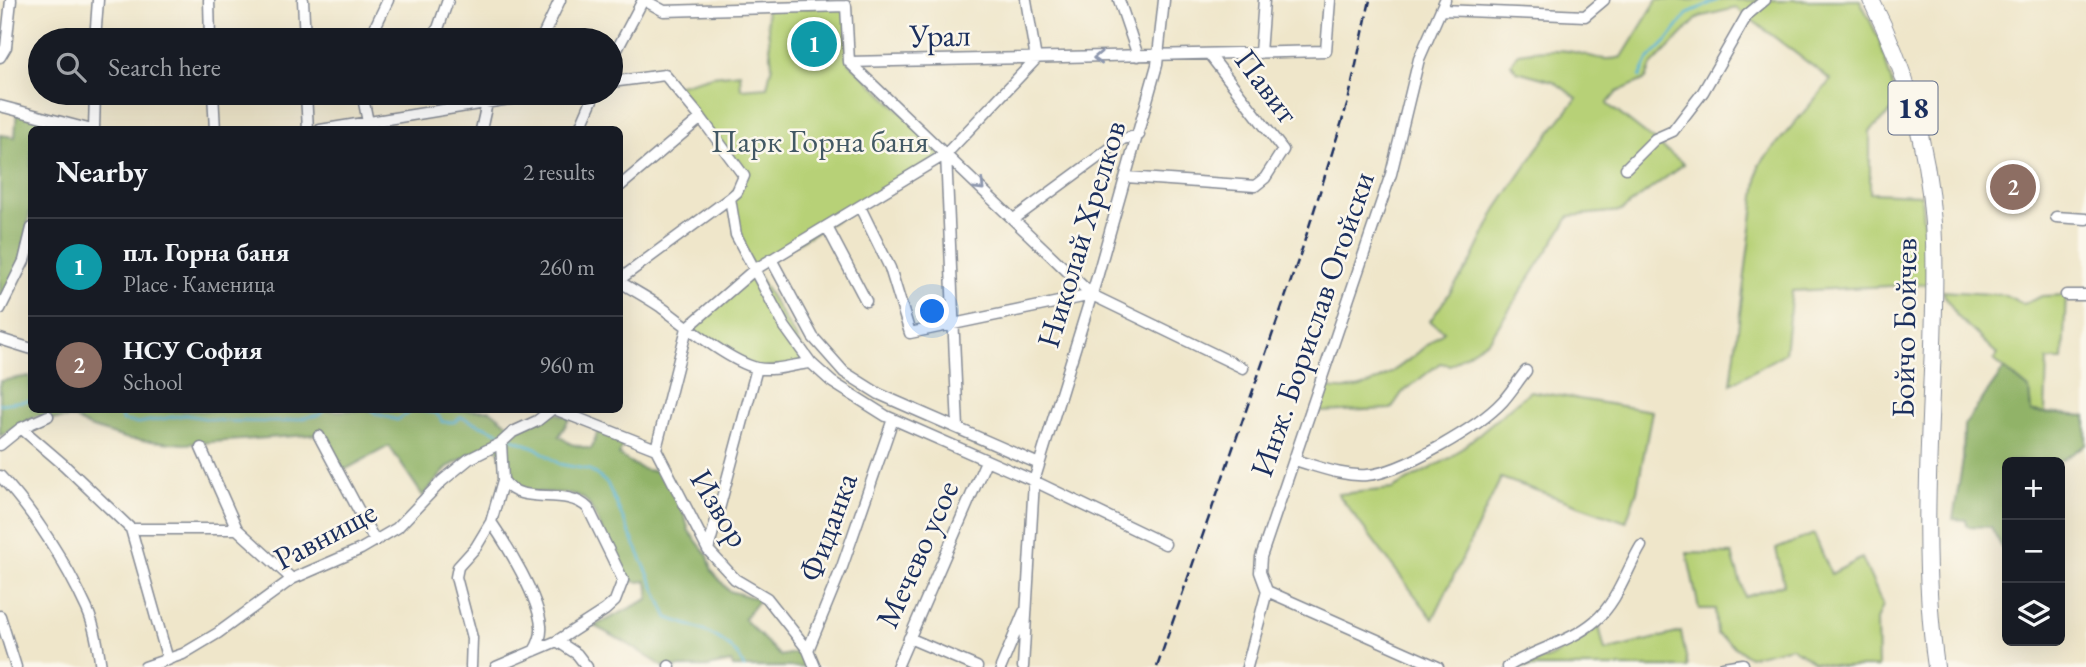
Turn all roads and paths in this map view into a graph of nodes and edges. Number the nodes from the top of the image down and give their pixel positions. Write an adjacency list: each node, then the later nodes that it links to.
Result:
1 (11, 0): 30 (street)
2 (98, 0): 20 (street)
3 (209, 0): 21 (street)
4 (303, 0): 22 (street)
5 (388, 0): 23 (street)
6 (447, 0): 24 (street)
7 (560, 0): 25 (street)
8 (643, 0): 18 (street); 26 (street)
9 (1026, 0): 32 (street)
10 (1119, 0): 31 (street)
11 (1164, 0): 29 (street, Николай Хрелков)
12 (1264, 0): 27 (street)
13 (1330, 0): 27 (street, Урал)
14 (1765, 0): 54 (street)
15 (1871, 0): 131 (highway, Бойчо Бойчев / 18)
16 (850, 3): 18 (street); 33 (street)
17 (1599, 3): 19 (street)
18 (763, 4)
19 (1443, 5): 92 (street, Инж. Борислав Огойски)
20 (96, 28)
21 (210, 28)
22 (304, 28)
23 (375, 28)
24 (438, 28)
25 (547, 28)
26 (623, 38)
27 (1260, 53): 28 (street, Урал)
28 (1209, 54): 29 (street, Урал); 55 (street, Павит)
29 (1159, 56): 31 (street, Урал); 52 (street, Николай Хрелков)
30 (0, 57)
31 (1138, 57): 32 (street, Урал, one-way to 32)
32 (1037, 59): 33 (street, Урал); 53 (street)
33 (849, 62): 53 (street)
34 (623, 80): 43 (street)
35 (94, 105): 46 (street)
36 (214, 105): 47 (street)
37 (307, 105): 48 (street)
38 (364, 105): 44 (street)
39 (474, 105): 44 (street)
40 (486, 105): 50 (street)
41 (590, 105): 51 (street)
42 (0, 106): 45 (street)
43 (701, 118): 56 (street); 57 (street)
44 (368, 122): 49 (street)
45 (78, 126)
46 (93, 126)
47 (215, 126)
48 (308, 126)
49 (344, 126)
50 (482, 126)
51 (581, 126)
52 (1139, 135): 55 (street, Николай Хрелков); 60 (street)
53 (946, 154): 58 (street); 60 (street, one-way to 60); 73 (street)
54 (1626, 168)
55 (1126, 177): 68 (street, Николай Хрелков)
56 (623, 183)
57 (730, 198): 65 (street); 66 (street)
58 (860, 207): 62 (street); 73 (street)
59 (2056, 217): 61 (street)
60 (1014, 219): 68 (street)
61 (2086, 219)
62 (827, 227): 64 (street); 71 (street)
63 (28, 244): 72 (street)
64 (771, 259): 65 (street); 86 (street)
65 (754, 270): 74 (street); 77 (street)
66 (623, 279)
67 (623, 283): 74 (street)
68 (1092, 295): 73 (street); 79 (street); 94 (street, Николай Хрелков)
69 (2067, 295): 70 (street)
70 (2086, 295)
71 (866, 301)
72 (0, 309)
73 (952, 324): 86 (street)
74 (687, 328): 78 (street); 91 (street)
75 (0, 339): 76 (street)
76 (28, 348)
77 (811, 363): 78 (street); 84 (street)
78 (757, 368): 104 (street)
79 (1242, 368)
80 (1526, 371): 92 (street)
81 (547, 413): 88 (street, Равнище)
82 (564, 413): 91 (street, Извор)
83 (48, 415): 85 (street)
84 (893, 419): 93 (street); 111 (street, Фиданка)
85 (21, 428): 89 (street); 99 (street)
86 (958, 428): 94 (street)
87 (319, 436): 101 (street)
88 (501, 443): 96 (street); 101 (street, Равнище)
89 (0, 445)
90 (201, 448): 100 (street)
91 (656, 450): 104 (street, Извор)
92 (1294, 460): 106 (street, Инж. Борислав Огойски)
93 (986, 461): 97 (street); 109 (street, Мечево усое)
94 (1039, 464): 97 (street, Николай Хрелков)
95 (0, 477): 117 (street)
96 (503, 480): 98 (street); 110 (street)
97 (1034, 481): 102 (street); 107 (street, Николай Хрелков)
98 (491, 522): 112 (street); 119 (street)
99 (131, 529): 100 (street); 114 (street)
100 (237, 529): 105 (street)
101 (375, 541): 105 (street, Равнище)
102 (1165, 544)
103 (1641, 546): 129 (street)
104 (708, 550): 111 (street, Извор)
105 (292, 579): 114 (street, Равнище)
106 (1267, 591): 127 (street, Инж. Борислав Огойски); 128 (street)
107 (1028, 603): 125 (street); 126 (street, Николай Хрелков)
108 (0, 617): 116 (street)
109 (909, 638): 123 (street, Мечево усое); 124 (street)
110 (557, 642): 112 (street); 121 (street)
111 (808, 650): 122 (street, Извор)
112 (534, 651): 113 (street)
113 (517, 663): 120 (street)
114 (161, 664): 118 (street, Равнище)
115 (1743, 664): 130 (street)
116 (16, 667)
117 (101, 667)
118 (145, 667)
119 (471, 667)
120 (496, 667)
121 (587, 667)
122 (815, 667)
123 (897, 667)
124 (977, 667)
125 (1000, 667)
126 (1023, 667)
127 (1247, 667)
128 (1438, 667)
129 (1507, 667)
130 (1723, 667)
131 (1936, 667)

